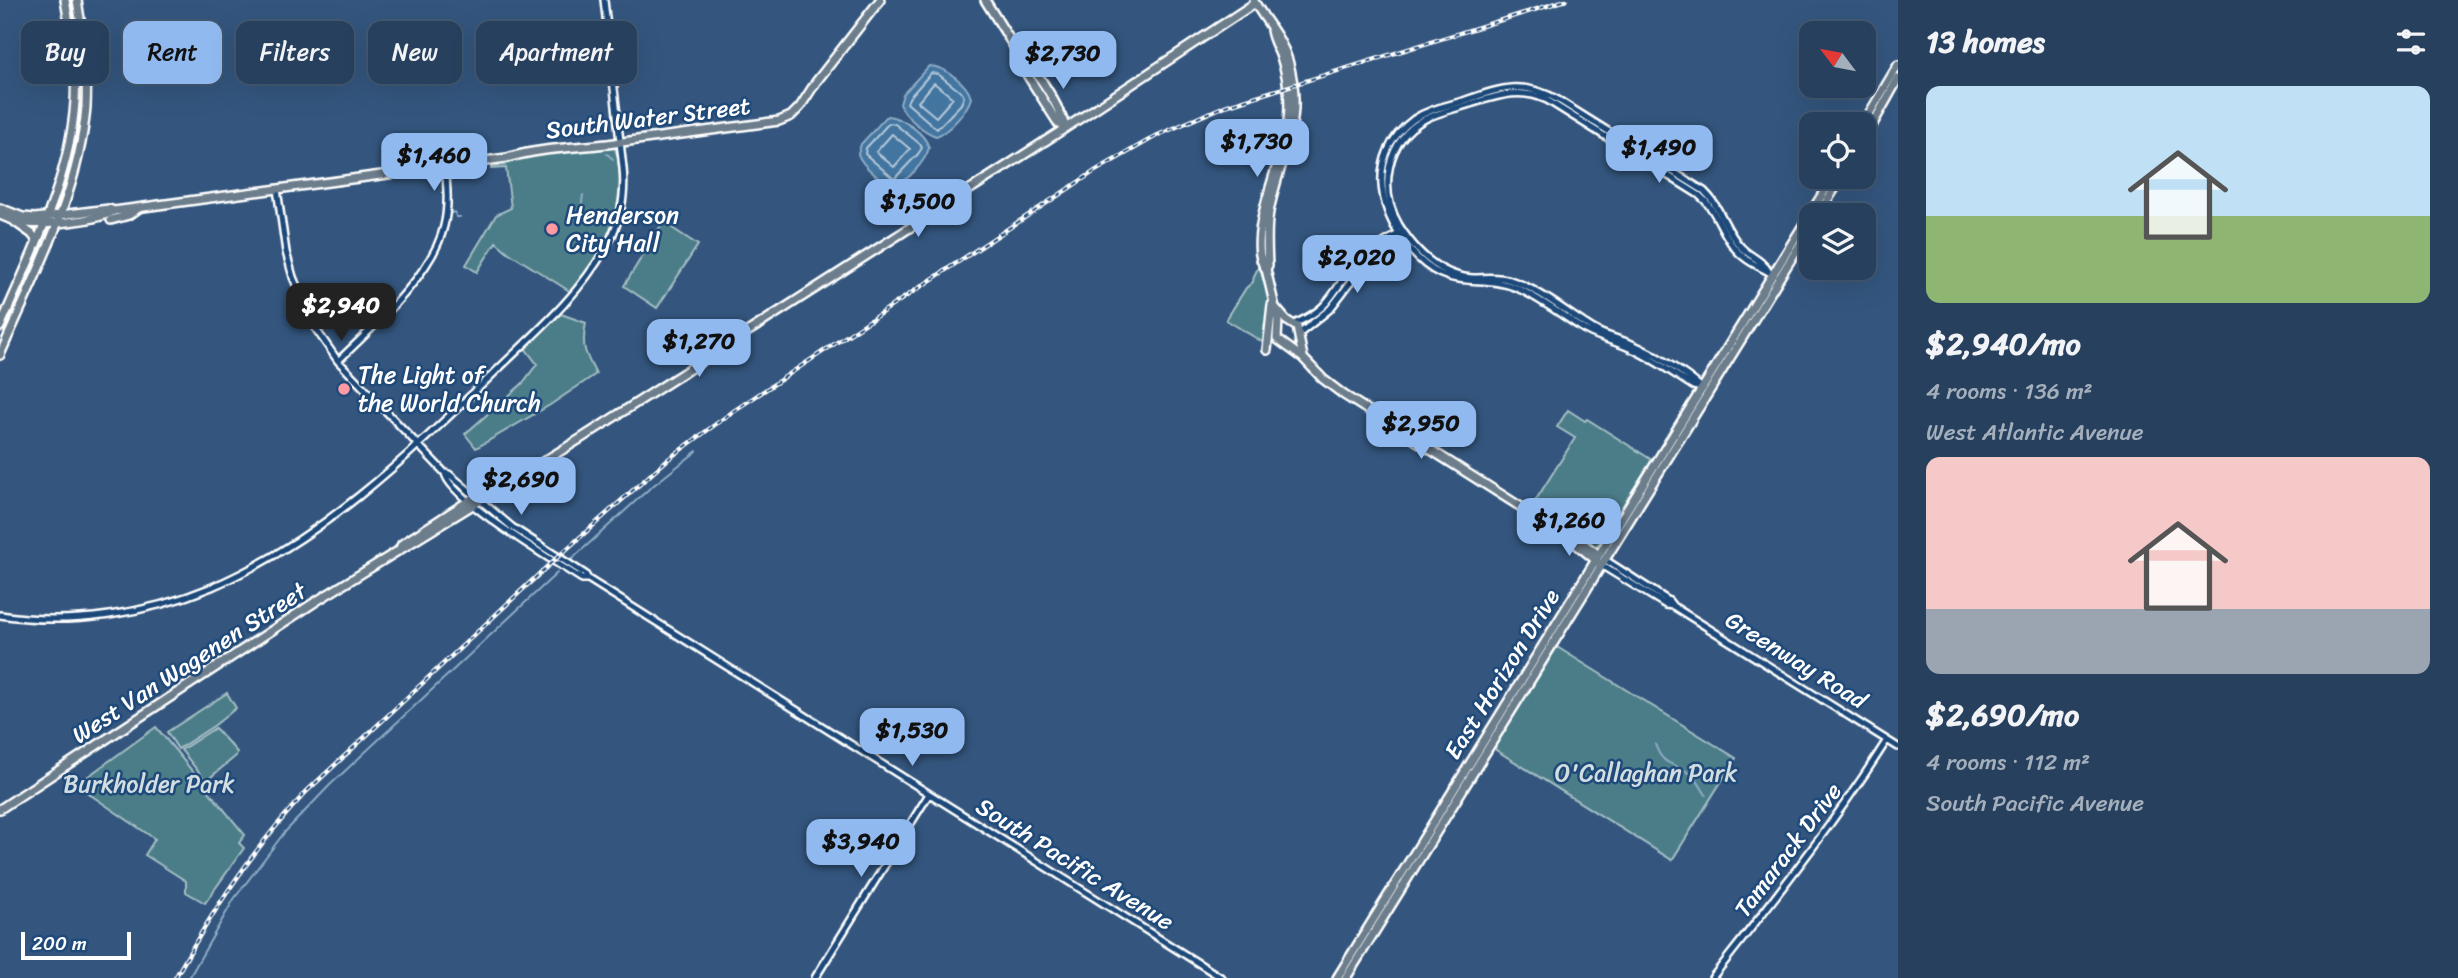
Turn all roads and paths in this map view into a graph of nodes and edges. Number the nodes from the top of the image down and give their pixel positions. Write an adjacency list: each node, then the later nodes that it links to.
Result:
1 (65, 0): 12 (main road)
2 (77, 0): 13 (main road)
3 (604, 0): 14 (street)
4 (880, 0): 14 (main road, South Water Street)
5 (985, 0): 11 (main road)
6 (1254, 2): 11 (main road, West Van Wagenen Street); 28 (main road)
7 (1898, 65): 9 (main road)
8 (1898, 79): 10 (main road)
9 (1870, 112)
10 (1876, 118)
11 (1065, 128): 41 (main road, West Van Wagenen Street)
12 (72, 132): 13 (main road); 21 (main road)
13 (83, 133): 21 (main road)
14 (620, 143): 15 (main road, South Water Street); 40 (street)
15 (445, 166): 16 (main road, South Water Street); 38 (street)
16 (277, 189): 19 (main road, South Water Street); 38 (street, South Pacific Avenue)
17 (1826, 189): 27 (main road, East Horizon Drive)
18 (0, 208): 21 (main road)
19 (140, 208): 21 (main road, South Water Street); 23 (main road)
20 (0, 215): 22 (main road)
21 (52, 219): 22 (main road); 25 (main road); 36 (main road)
22 (11, 220): 25 (main road)
23 (111, 220)
24 (1402, 234): 27 (street); 29 (street); 33 (street); 39 (street)
25 (37, 241): 30 (main road)
26 (1799, 243): 27 (main road, East Horizon Drive)
27 (1774, 275): 39 (main road, East Horizon Drive)
28 (1274, 303): 29 (main road); 31 (main road); 35 (main road)
29 (1293, 323): 31 (main road); 33 (main road)
30 (0, 327): 32 (main road)
31 (1277, 328): 34 (main road)
32 (0, 336)
33 (1299, 336): 34 (main road); 37 (main road)
34 (1286, 345): 37 (main road, Greenway Road)
35 (1267, 350)
36 (0, 355)
37 (1303, 358): 42 (main road, Greenway Road)
38 (338, 361): 40 (street, South Pacific Avenue)
39 (1705, 391): 42 (main road, East Horizon Drive)
40 (418, 445): 41 (street, South Pacific Avenue); 43 (street)
41 (474, 501): 50 (street, South Pacific Avenue); 51 (main road, West Van Wagenen Street)
42 (1600, 560): 44 (main road, East Horizon Drive); 45 (main road, East Horizon Drive); 46 (street, Greenway Road)
43 (0, 615)
44 (1539, 652): 45 (main road); 47 (main road, East Horizon Drive)
45 (1522, 693): 49 (main road, East Horizon Drive)
46 (1887, 740): 48 (street, Greenway Road); 56 (street, Tamarack Drive)
47 (1480, 746): 49 (main road); 54 (main road, East Horizon Drive)
48 (1898, 747)
49 (1463, 788): 55 (main road, East Horizon Drive)
50 (929, 794): 52 (street); 53 (street, South Pacific Avenue)
51 (0, 809)
52 (815, 978)
53 (1222, 978)
54 (1337, 978)
55 (1346, 978)
56 (1712, 978)

